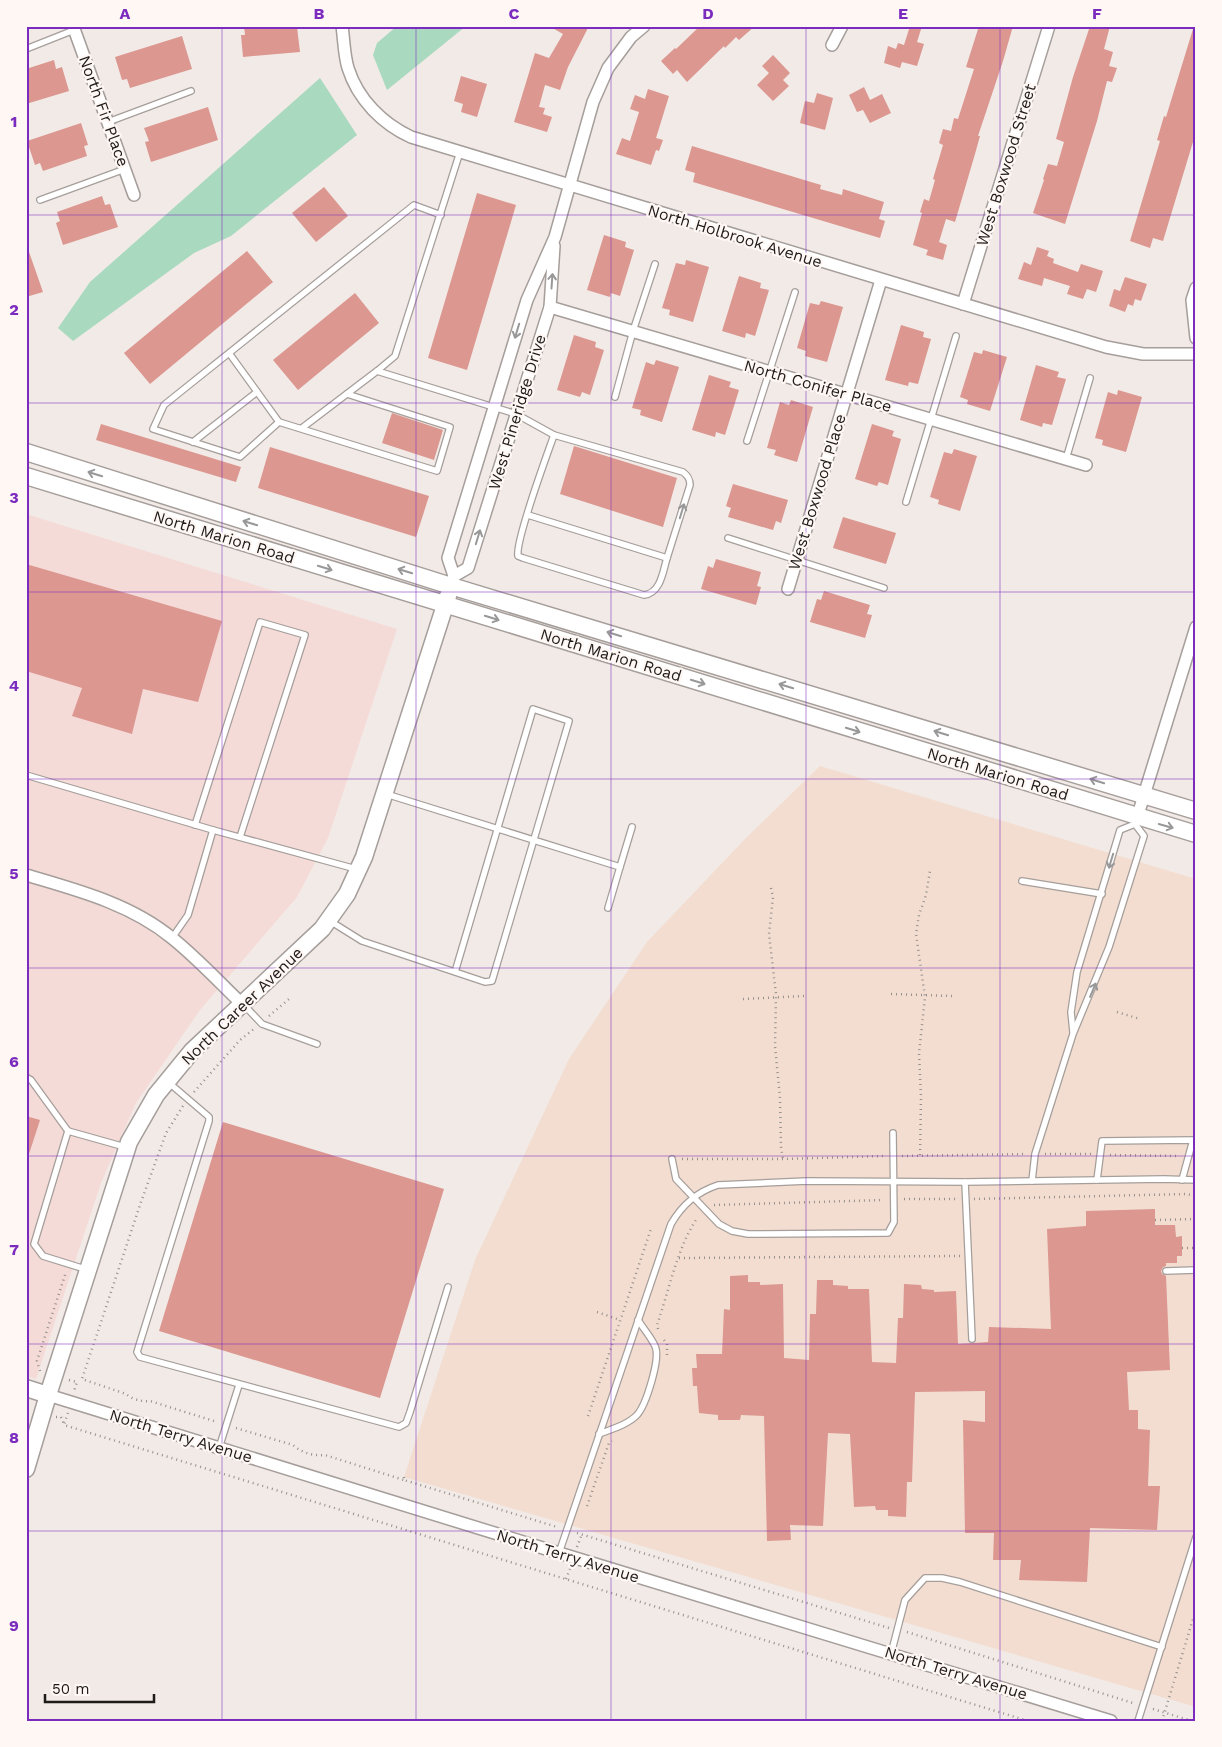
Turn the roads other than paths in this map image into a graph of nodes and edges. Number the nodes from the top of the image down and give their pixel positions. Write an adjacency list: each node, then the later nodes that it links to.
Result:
1 (342, 26): 10 (street, North Holbrook Avenue)
2 (644, 26): 12 (street, West Pineridge Drive)
3 (842, 26): 6 (street)
4 (1049, 26): 21 (street, West Boxwood Street)
5 (74, 28): 7 (lane); 9 (street, North Fir Place)
6 (832, 45)
7 (26, 49)
8 (191, 91): 9 (lane)
9 (108, 122): 11 (street, North Fir Place)
10 (460, 152): 12 (street, North Holbrook Avenue); 15 (lane)
11 (125, 170): 13 (street, North Fir Place); 14 (lane)
12 (570, 186): 16 (street, West Pineridge Drive); 18 (street, North Holbrook Avenue)
13 (134, 196)
14 (40, 200)
15 (441, 215): 26 (lane); 28 (lane)
16 (555, 237): 22 (street, West Pineridge Drive, one-way to 16); 35 (street, West Pineridge Drive, one-way to 35)
17 (655, 264): 23 (lane)
18 (881, 280): 21 (street, North Holbrook Avenue); 33 (street, West Boxwood Place)
19 (1196, 288): 25 (street)
20 (794, 292): 29 (lane)
21 (963, 304): 27 (street, North Holbrook Avenue)
22 (550, 307): 23 (street, North Conifer Place); 36 (street, West Pineridge Drive)
23 (633, 331): 29 (street, North Conifer Place); 34 (lane)
24 (956, 336): 37 (lane)
25 (1196, 338)
26 (229, 353): 31 (lane); 42 (lane)
27 (1196, 354)
28 (378, 371): 32 (lane); 35 (lane)
29 (769, 371): 33 (street, North Conifer Place); 41 (lane)
30 (1090, 378): 44 (lane)
31 (257, 392): 38 (lane); 42 (lane)
32 (347, 394): 39 (lane); 39 (lane)
33 (846, 394): 37 (street, North Conifer Place); 51 (street, West Boxwood Place)
34 (615, 397)
35 (494, 406): 36 (lane); 52 (street, West Pineridge Drive)
36 (516, 414): 40 (lane); 52 (street, West Pineridge Drive, one-way to 36)
37 (931, 419): 44 (street, North Conifer Place); 47 (lane)
38 (280, 422): 39 (lane); 42 (lane)
39 (302, 428)
40 (554, 435): 48 (lane); 50 (lane, one-way to 40)
41 (747, 441)
42 (193, 442)
43 (26, 452): 52 (main road, North Marion Road, one-way to 43)
44 (1066, 459): 45 (street, North Conifer Place)
45 (1086, 465)
46 (26, 476): 55 (main road, North Marion Road, one-way to 55)
47 (906, 502)
48 (528, 515): 50 (lane); 50 (lane)
49 (728, 538): 51 (lane)
50 (667, 558)
51 (797, 560): 53 (lane); 54 (street, West Boxwood Place)
52 (453, 581): 55 (main road, North Career Avenue); 59 (main road, North Marion Road, one-way to 52)
53 (884, 588)
54 (788, 589)
55 (446, 604): 58 (main road, North Career Avenue); 61 (main road, North Marion Road, one-way to 61)
56 (1196, 627): 59 (street)
57 (26, 775): 62 (lane)
58 (384, 793): 64 (lane); 70 (main road, North Career Avenue)
59 (1143, 795): 60 (main road, North Marion Road); 61 (street)
60 (1196, 811)
61 (1136, 821): 66 (main road, North Marion Road, one-way to 66); 73 (lane, one-way to 73); 79 (lane, one-way to 61)
62 (195, 825): 65 (lane); 67 (lane)
63 (632, 827): 69 (lane)
64 (496, 829): 68 (lane); 68 (lane); 77 (lane)
65 (213, 830): 67 (lane); 76 (lane)
66 (1196, 834)
67 (240, 837): 70 (lane)
68 (534, 841): 69 (lane); 77 (lane)
69 (620, 868): 74 (lane)
70 (358, 869): 75 (main road, North Career Avenue)
71 (26, 875): 76 (street)
72 (1022, 881): 73 (lane)
73 (1102, 894): 79 (lane)
74 (608, 908)
75 (328, 920): 77 (lane); 78 (main road, North Career Avenue)
76 (172, 938): 78 (street)
77 (455, 972)
78 (242, 1004): 80 (lane); 82 (main road, North Career Avenue)
79 (1073, 1034): 91 (lane)
80 (317, 1044)
81 (26, 1077): 83 (lane)
82 (167, 1082): 85 (main road, North Career Avenue); 100 (lane)
83 (68, 1131): 85 (lane); 94 (lane)
84 (893, 1133): 90 (lane)
85 (127, 1148): 94 (main road, North Career Avenue)
86 (672, 1159): 93 (lane)
87 (1097, 1180): 88 (lane); 88 (lane); 91 (lane)
88 (1182, 1180): 89 (lane)
89 (1196, 1180)
90 (894, 1181): 92 (lane); 93 (lane); 93 (lane)
91 (1032, 1181): 92 (lane)
92 (965, 1182): 99 (lane)
93 (693, 1197): 98 (lane)
94 (88, 1270): 102 (main road, North Career Avenue)
95 (1196, 1270): 96 (lane)
96 (1166, 1271)
97 (448, 1287): 100 (lane)
98 (638, 1320): 103 (lane); 103 (lane)
99 (972, 1339)
100 (240, 1385): 104 (lane)
101 (26, 1388): 102 (main road, North Terry Avenue)
102 (48, 1395): 104 (street, North Terry Avenue); 105 (main road, North Career Avenue)
103 (599, 1434): 107 (lane)
104 (219, 1448): 107 (street, North Terry Avenue)
105 (26, 1469)
106 (1196, 1536): 108 (lane)
107 (559, 1553): 109 (street, North Terry Avenue)
108 (1162, 1647): 109 (lane); 111 (lane)
109 (891, 1654): 110 (street, North Terry Avenue)
110 (1111, 1721)
111 (1138, 1721)

